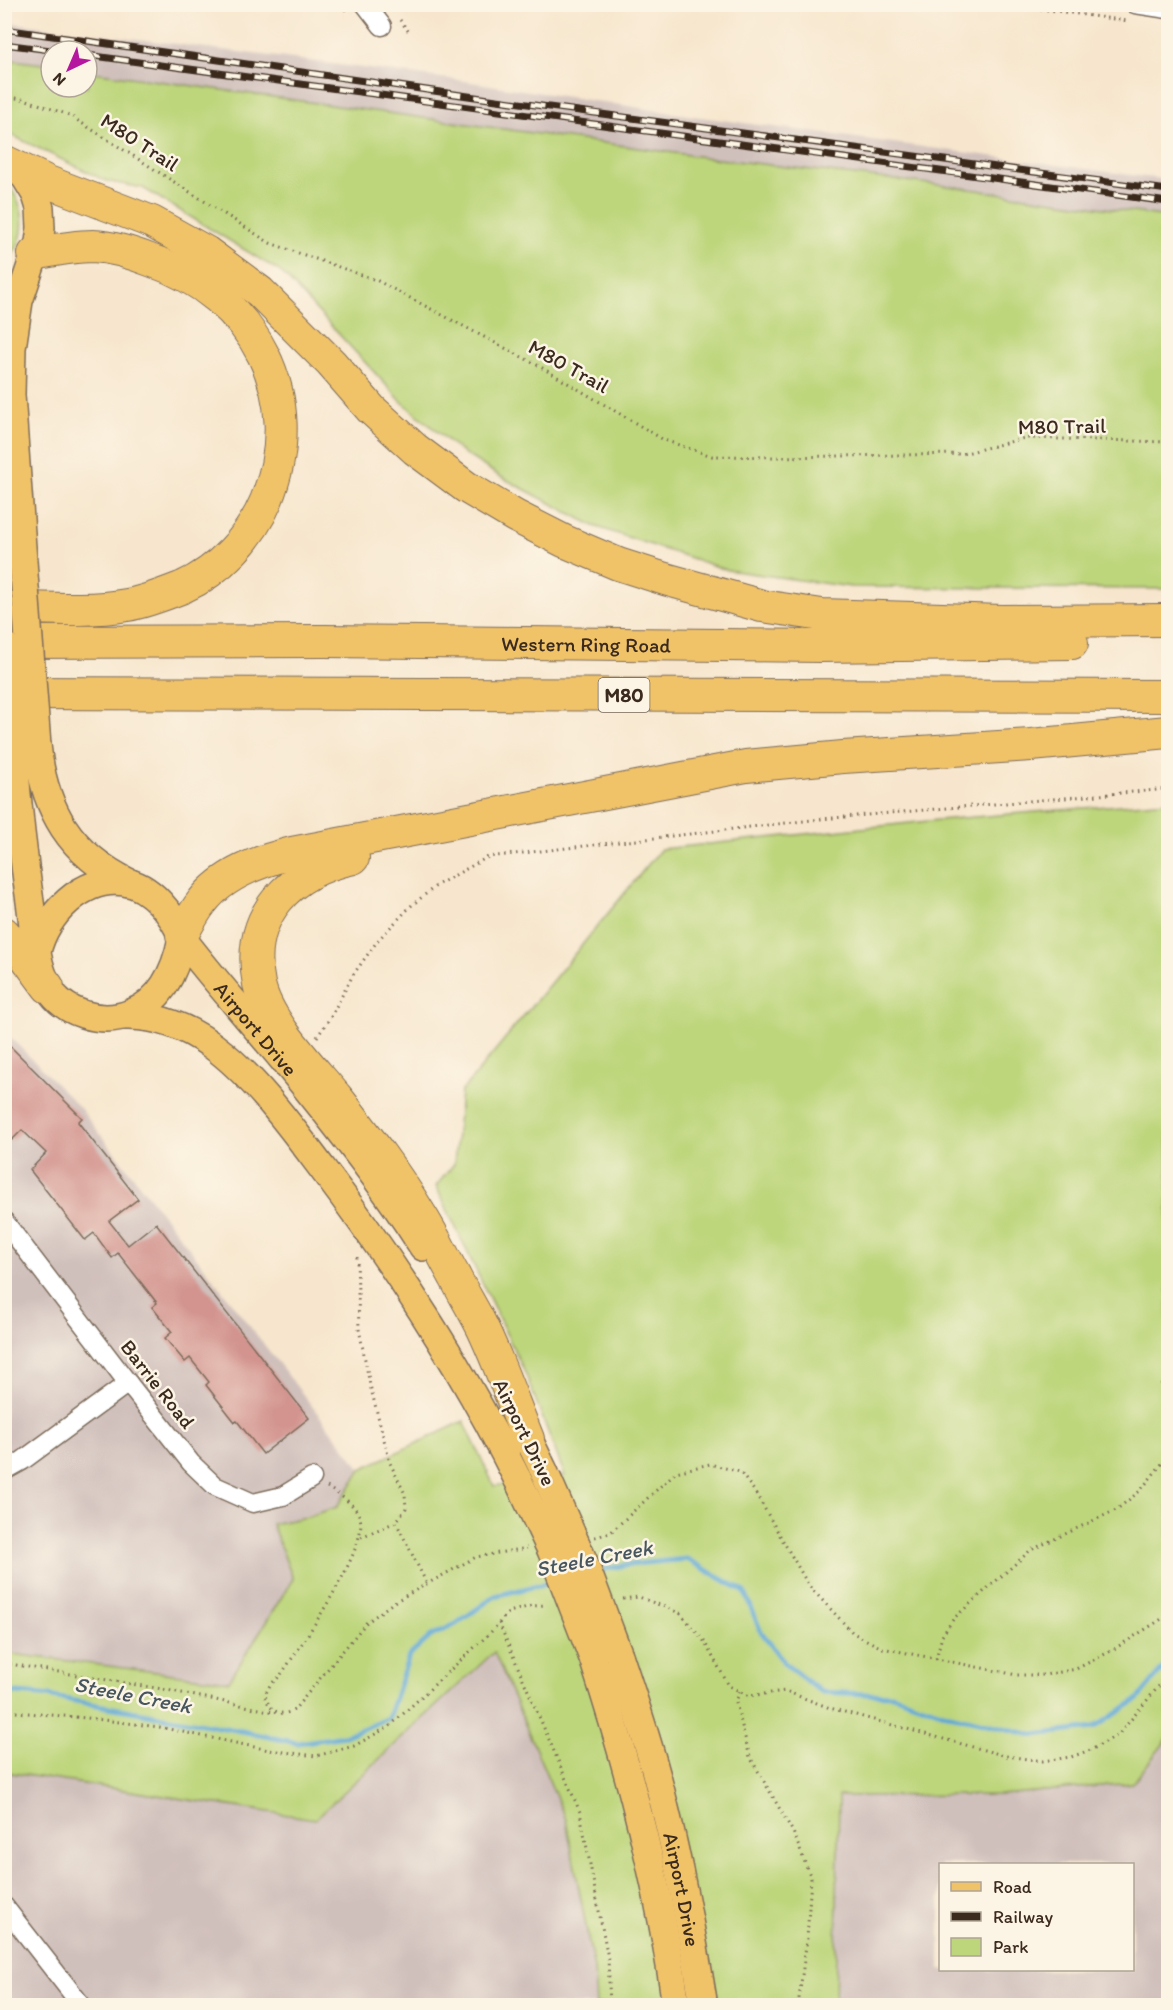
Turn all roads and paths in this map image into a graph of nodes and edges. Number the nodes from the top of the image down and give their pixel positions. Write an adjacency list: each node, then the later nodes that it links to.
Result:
1 (365, 4): 5 (street)
2 (1005, 4): 4 (path)
3 (1168, 9): 4 (street)
4 (1134, 13)
5 (382, 26)
6 (4, 96): 10 (path, M80 Trail)
7 (5, 161): 8 (main road); 12 (highway)
8 (34, 255): 9 (main road); 11 (highway); 18 (main road, bridge)
9 (4, 277)
10 (1168, 442)
11 (4, 607)
12 (1168, 620)
13 (1168, 641): 14 (highway, Western Ring Road)
14 (4, 643): 18 (main road, bridge)
15 (4, 693): 16 (highway, M80)
16 (1168, 696)
17 (1168, 732): 20 (highway)
18 (25, 746): 21 (main road); 24 (main road)
19 (1168, 789): 27 (path)
20 (548, 805): 23 (highway); 27 (highway)
21 (131, 883): 23 (main road); 24 (main road)
22 (4, 933): 25 (highway)
23 (182, 936): 26 (main road); 33 (main road, Airport Drive)
24 (37, 952): 25 (main road)
25 (48, 987): 26 (main road)
26 (123, 1016): 29 (main road, Airport Drive)
27 (303, 1056): 33 (highway)
28 (4, 1221): 30 (street, Barrie Road)
29 (368, 1231): 37 (path); 51 (main road, Airport Drive, bridge)
30 (128, 1383): 35 (street); 36 (street, Barrie Road)
31 (1161, 1383): 32 (path)
32 (1168, 1395)
33 (528, 1439): 52 (main road, Airport Drive, bridge)
34 (1168, 1456): 44 (path)
35 (4, 1471)
36 (312, 1478): 38 (path)
37 (396, 1522): 38 (path); 41 (path)
38 (361, 1538): 47 (path)
39 (588, 1538): 44 (path)
40 (532, 1548): 41 (path)
41 (428, 1585): 47 (path)
42 (1168, 1615): 44 (path)
43 (499, 1623): 50 (path)
44 (936, 1659)
45 (4, 1663): 47 (path)
46 (739, 1691): 53 (path)
47 (276, 1712)
48 (4, 1906): 49 (street)
49 (82, 2006)
50 (610, 2006)
51 (676, 2006)
52 (704, 2006)
53 (798, 2006)

